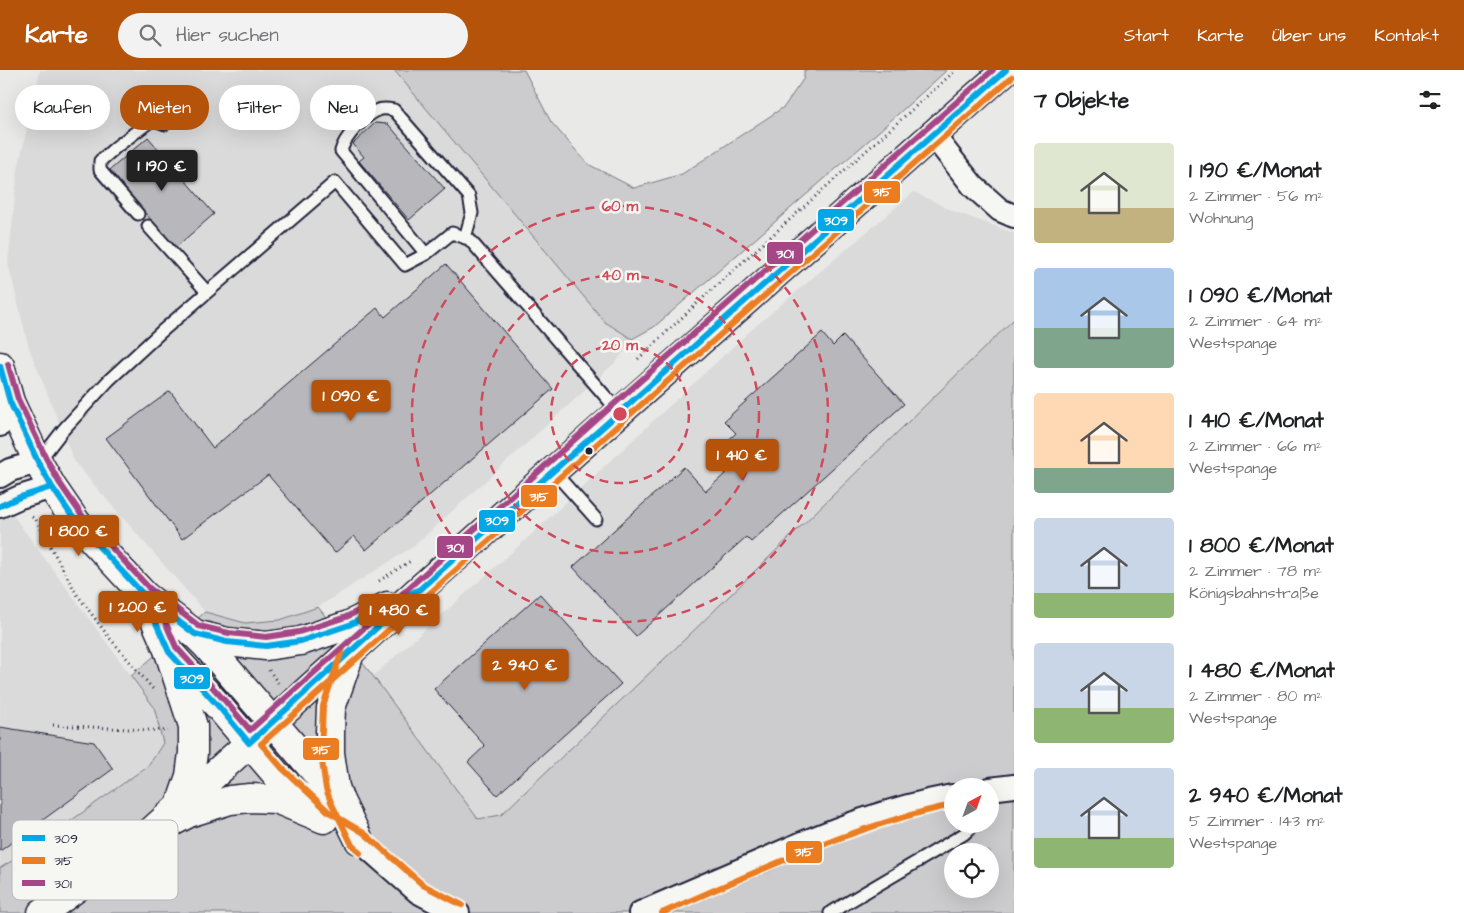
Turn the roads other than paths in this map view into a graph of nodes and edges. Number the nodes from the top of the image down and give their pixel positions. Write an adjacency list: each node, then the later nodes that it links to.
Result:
1 (1006, 70): 3 (main road)
2 (138, 130): 4 (lane)
3 (933, 135): 5 (street); 11 (main road)
4 (138, 214)
5 (1014, 216)
6 (148, 226): 9 (lane)
7 (465, 238): 8 (lane); 8 (lane); 11 (lane)
8 (426, 254): 9 (lane)
9 (207, 292): 13 (lane)
10 (0, 366): 12 (main road)
11 (618, 412): 14 (main road)
12 (5, 413): 13 (main road)
13 (38, 462): 15 (street); 16 (main road)
14 (554, 472): 18 (lane); 19 (main road)
15 (0, 476)
16 (52, 487): 17 (street); 20 (main road)
17 (0, 506)
18 (596, 519)
19 (420, 589): 21 (main road); 23 (main road)
20 (145, 596): 21 (main road); 22 (main road)
21 (195, 634): 24 (main road)
22 (169, 652): 25 (main road); 29 (main road)
23 (350, 652): 24 (main road); 30 (main road)
24 (272, 722): 25 (main road); 30 (main road)
25 (249, 743): 29 (main road); 30 (main road)
26 (1014, 786): 27 (street)
27 (999, 788)
28 (944, 798): 38 (street)
29 (179, 806): 31 (main road)
30 (332, 809): 32 (main road); 34 (main road)
31 (164, 820)
32 (177, 820)
33 (965, 833): 39 (lane)
34 (359, 840): 37 (street)
35 (60, 900): 36 (main road)
36 (42, 913)
37 (458, 913)
38 (640, 913)
39 (830, 913)

